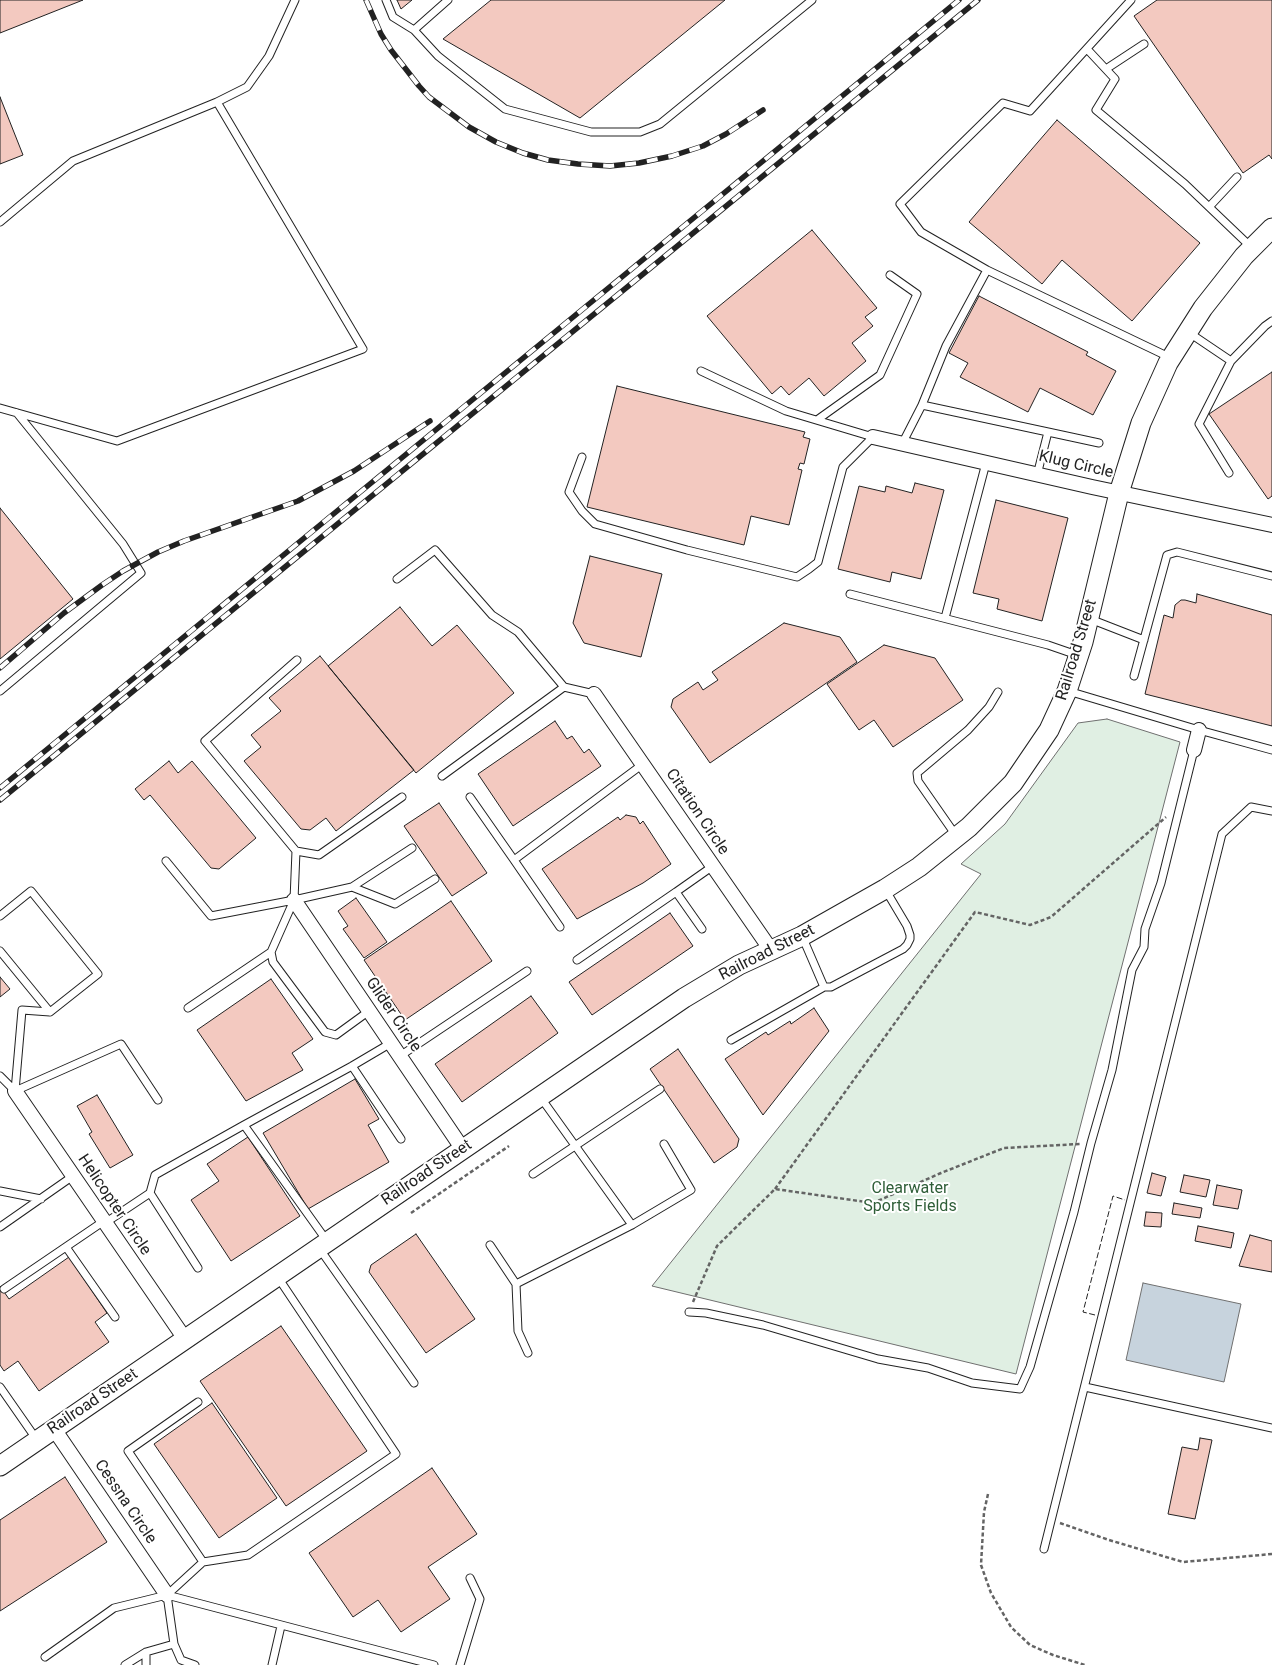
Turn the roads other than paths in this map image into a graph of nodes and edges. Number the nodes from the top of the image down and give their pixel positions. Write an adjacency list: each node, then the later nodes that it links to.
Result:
1 (295, 0): 10 (lane)
2 (386, 0): 6 (lane)
3 (448, 0): 6 (lane)
4 (812, 0): 6 (lane)
5 (1131, 0): 8 (lane)
6 (414, 30)
7 (1144, 44): 9 (lane)
8 (1087, 48): 9 (lane); 16 (lane)
9 (1106, 69): 12 (lane)
10 (218, 102): 13 (lane); 25 (lane)
11 (1237, 177): 12 (lane)
12 (1209, 207): 15 (lane)
13 (0, 222)
14 (1272, 228): 15 (main road, Railroad Street)
15 (1252, 248): 19 (main road, Railroad Street)
16 (986, 270): 20 (lane); 23 (lane)
17 (890, 275): 26 (lane)
18 (1272, 321): 21 (lane)
19 (1188, 332): 20 (main road, Railroad Street); 21 (lane)
20 (1172, 358): 35 (main road, Railroad Street)
21 (1231, 361): 33 (lane)
22 (701, 371): 26 (lane)
23 (922, 405): 27 (lane); 30 (lane)
24 (0, 408): 25 (lane)
25 (17, 412): 47 (lane)
26 (817, 420): 28 (lane)
27 (1048, 432): 29 (lane); 34 (lane)
28 (873, 437): 30 (street, Klug Circle); 31 (lane)
29 (1099, 443)
30 (902, 444): 32 (street, Klug Circle)
31 (582, 457)
32 (986, 463): 34 (street, Klug Circle); 40 (lane)
33 (1229, 473)
34 (1037, 474): 35 (street, Klug Circle)
35 (1119, 493): 36 (street, Klug Circle); 41 (main road, Railroad Street)
36 (1272, 525)
37 (1272, 576): 42 (lane)
38 (397, 579): 46 (lane)
39 (850, 594): 40 (lane)
40 (945, 618): 43 (lane)
41 (1088, 619): 42 (lane); 43 (main road, Railroad Street)
42 (1144, 640): 45 (lane)
43 (1078, 656): 48 (main road, Railroad Street)
44 (297, 660): 61 (lane)
45 (1134, 676)
46 (564, 688): 50 (lane); 55 (lane)
47 (0, 691)
48 (1067, 691): 51 (lane); 59 (main road, Railroad Street)
49 (998, 692): 59 (lane)
50 (594, 694): 54 (street, Citation Circle)
51 (1199, 730): 52 (street); 53 (lane)
52 (1194, 750): 112 (lane)
53 (1272, 750)
54 (643, 764): 62 (lane); 64 (street, Citation Circle)
55 (442, 776)
56 (402, 797): 61 (lane)
57 (470, 798): 62 (lane)
58 (1272, 811): 118 (lane)
59 (957, 837): 67 (main road, Railroad Street)
60 (412, 848): 66 (lane)
61 (296, 852): 69 (lane)
62 (514, 860): 71 (lane)
63 (166, 862): 69 (lane)
64 (713, 866): 68 (lane); 74 (street, Citation Circle)
65 (435, 879): 66 (lane)
66 (352, 887): 69 (lane)
67 (885, 889): 73 (main road, Railroad Street); 79 (lane)
68 (676, 892): 72 (lane); 77 (lane)
69 (294, 900): 76 (lane); 81 (street, Glider Circle)
70 (0, 916): 82 (lane)
71 (560, 927)
72 (702, 929)
73 (802, 936): 74 (main road, Railroad Street); 79 (lane)
74 (771, 950): 90 (main road, Railroad Street)
75 (0, 951): 82 (lane)
76 (271, 952): 80 (lane); 81 (lane)
77 (577, 960)
78 (527, 970): 85 (lane)
79 (824, 987): 83 (lane)
80 (188, 1008)
81 (370, 1011): 84 (street, Glider Circle)
82 (50, 1012): 89 (lane)
83 (731, 1040)
84 (391, 1043): 85 (street, Glider Circle); 86 (lane)
85 (400, 1056): 96 (street, Glider Circle)
86 (352, 1066): 92 (lane); 93 (lane)
87 (0, 1076): 89 (lane)
88 (660, 1089): 95 (lane)
89 (14, 1091): 91 (lane); 98 (street, Helicopter Circle)
90 (540, 1096): 95 (lane); 96 (main road, Railroad Street)
91 (158, 1100)
92 (244, 1125): 100 (lane); 105 (lane)
93 (401, 1140)
94 (664, 1144): 103 (lane)
95 (575, 1145): 97 (lane); 103 (lane)
96 (462, 1148): 105 (main road, Railroad Street)
97 (533, 1174)
98 (73, 1176): 101 (lane); 102 (street, Helicopter Circle)
99 (0, 1191): 101 (lane)
100 (150, 1193): 102 (lane); 108 (lane)
101 (41, 1199): 104 (lane)
102 (104, 1222): 107 (lane); 114 (street, Helicopter Circle)
103 (632, 1225): 110 (lane)
104 (0, 1227)
105 (323, 1244): 109 (main road, Railroad Street); 116 (lane)
106 (490, 1244): 110 (lane)
107 (66, 1247): 111 (lane); 113 (lane)
108 (198, 1268)
109 (277, 1276): 114 (main road, Railroad Street); 125 (lane)
110 (516, 1284): 115 (lane)
111 (4, 1289)
112 (688, 1312)
113 (115, 1317)
114 (185, 1340): 121 (main road, Railroad Street)
115 (528, 1353)
116 (414, 1383)
117 (0, 1387): 122 (lane)
118 (1085, 1387): 120 (lane); 124 (lane)
119 (198, 1402): 125 (lane)
120 (1272, 1428)
121 (54, 1429): 122 (main road, Railroad Street); 127 (street, Cessna Circle)
122 (37, 1440): 123 (main road, Railroad Street)
123 (0, 1466)
124 (1044, 1549)
125 (203, 1562): 127 (lane)
126 (470, 1578): 137 (lane)
127 (167, 1595): 128 (lane); 129 (lane); 131 (lane)
128 (281, 1626): 135 (lane); 136 (lane)
129 (174, 1644): 130 (lane); 134 (lane)
130 (146, 1652): 132 (lane); 133 (lane)
131 (45, 1657)
132 (125, 1665)
133 (146, 1665)
134 (195, 1665)
135 (272, 1665)
136 (434, 1665)
137 (460, 1665)

